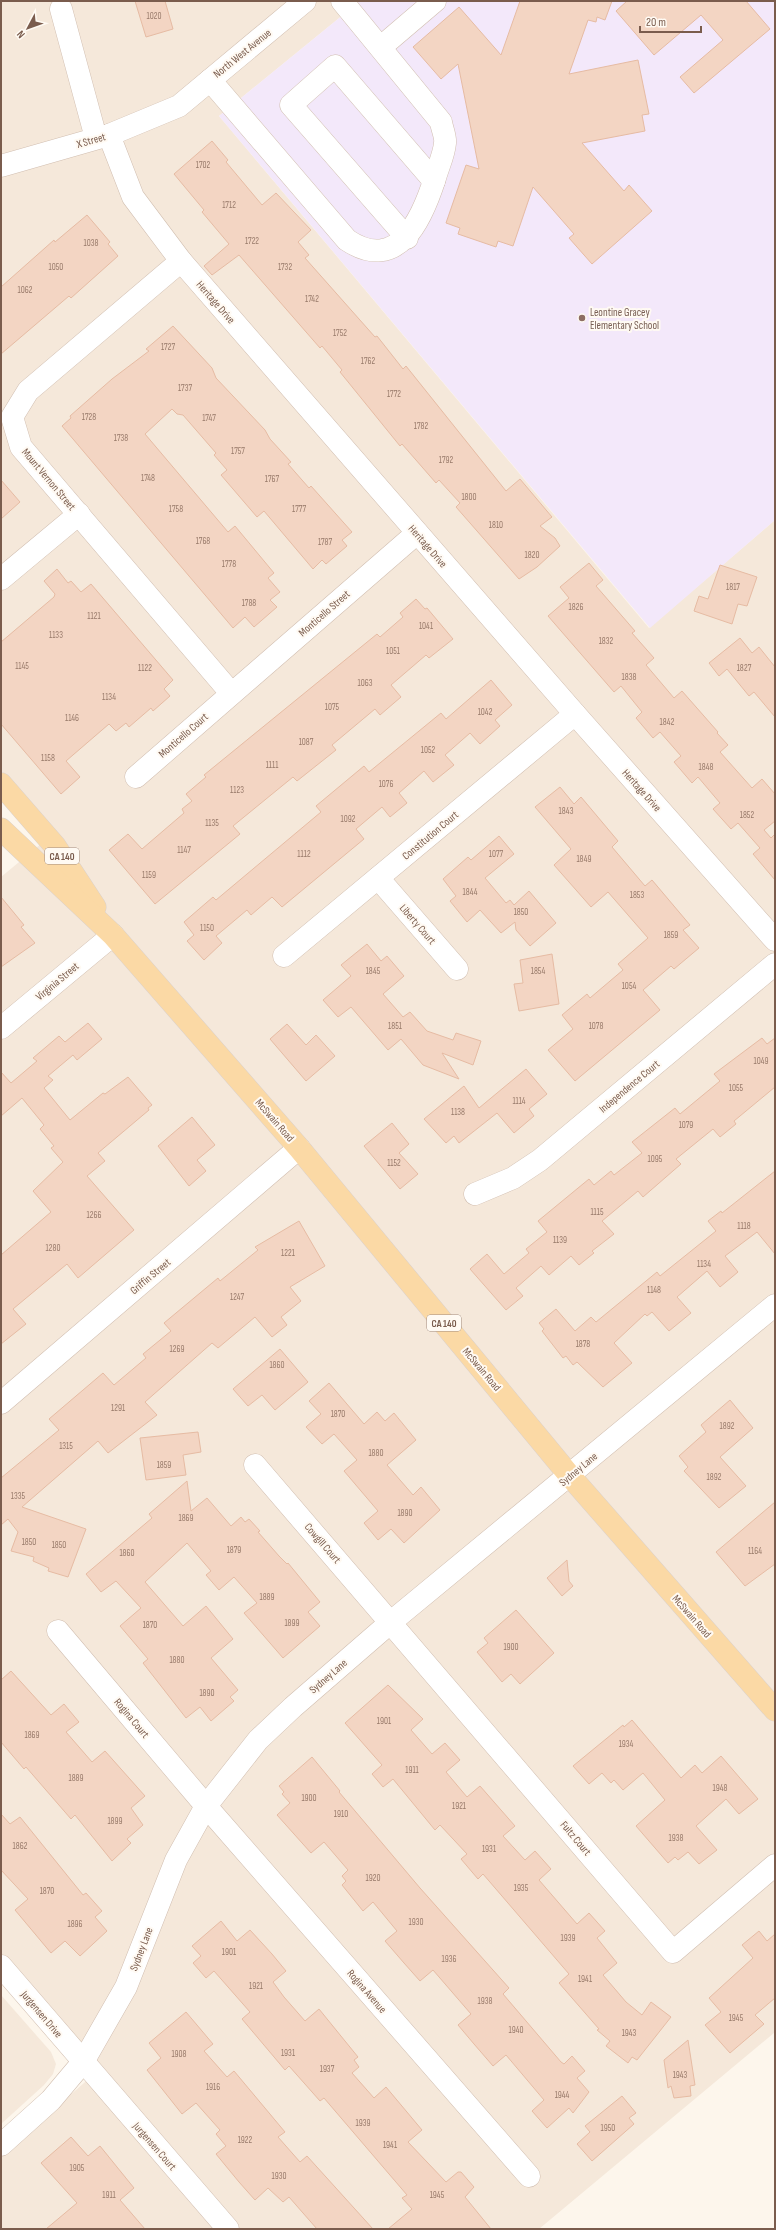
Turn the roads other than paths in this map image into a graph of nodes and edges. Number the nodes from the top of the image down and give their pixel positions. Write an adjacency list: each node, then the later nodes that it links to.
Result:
1 (305, 1): 6 (street, North West Avenue)
2 (435, 1): 5 (street)
3 (345, 5): 5 (street)
4 (61, 8): 8 (street, Heritage Drive)
5 (381, 47): 10 (street)
6 (210, 80): 7 (street, North West Avenue); 11 (street)
7 (179, 106): 8 (street, X Street)
8 (103, 137): 9 (street, X Street); 12 (street, Heritage Drive)
9 (1, 166)
10 (434, 181): 11 (street); 11 (street)
11 (407, 238)
12 (181, 262): 13 (street, Mount Vernon Street); 14 (street, Heritage Drive)
13 (78, 514): 15 (street); 16 (street, Mount Vernon Street)
14 (417, 534): 16 (street, Monticello Street); 17 (street, Heritage Drive)
15 (1, 580)
16 (231, 693): 18 (street, Monticello Court)
17 (575, 714): 21 (street, Constitution Court); 23 (street, Heritage Drive)
18 (136, 777)
19 (1, 784): 22 (main road, McSwain Road / CA 140)
20 (2, 832): 22 (main road, McSwain Road / CA 140)
21 (378, 878): 24 (street, Constitution Court); 26 (street, Liberty Court)
22 (113, 935): 27 (street, Virginia Street); 28 (main road, McSwain Road / CA 140)
23 (775, 940)
24 (284, 956)
25 (775, 964): 29 (street, Independence Court)
26 (457, 969)
27 (1, 1028)
28 (299, 1148): 31 (street, Griffin Street); 33 (main road, McSwain Road / CA 140)
29 (475, 1194)
30 (775, 1305): 33 (street, Sydney Lane)
31 (1, 1403)
32 (255, 1465): 34 (street, Cowgill Court)
33 (570, 1476): 34 (street, Sydney Lane); 36 (main road, McSwain Road / CA 140)
34 (392, 1622): 37 (street, Sydney Lane); 38 (street, Fultz Court)
35 (58, 1631): 37 (street, Rogina Court)
36 (775, 1710)
37 (206, 1806): 40 (street, Sydney Lane); 42 (street, Rogina Avenue)
38 (775, 1865)
39 (1, 1966): 40 (street, Jurgensen Drive)
40 (83, 2062): 41 (street, Sydney Lane); 43 (street, Jurgensen Court)
41 (1, 2145)
42 (529, 2176)
43 (228, 2229)

